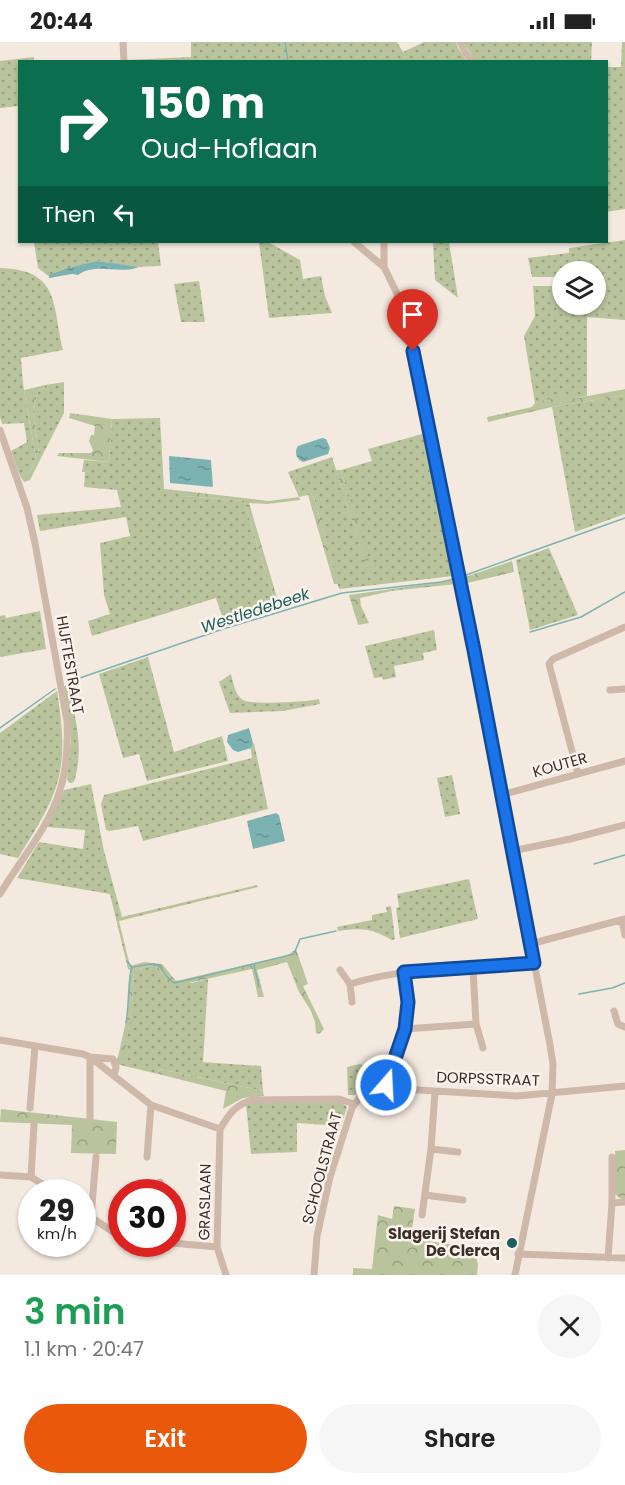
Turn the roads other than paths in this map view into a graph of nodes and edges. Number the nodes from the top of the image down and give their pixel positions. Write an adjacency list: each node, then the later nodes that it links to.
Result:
1 (123, 42): 3 (street)
2 (460, 42): 4 (street)
3 (124, 60)
4 (471, 60)
5 (355, 243): 7 (street)
6 (384, 243): 7 (street)
7 (384, 267): 14 (street)
8 (0, 430): 17 (street, HIJFTESTRAAT)
9 (625, 627): 13 (street)
10 (610, 690): 11 (street)
11 (625, 690)
12 (625, 761): 13 (street, KOUTER)
13 (578, 774): 14 (street, KOUTER)
14 (501, 795): 16 (street)
15 (625, 825): 16 (street)
16 (512, 851): 20 (street)
17 (0, 894)
18 (623, 919): 19 (street); 20 (street)
19 (625, 935)
20 (530, 944): 21 (street)
21 (534, 963): 22 (street); 39 (street)
22 (473, 968): 24 (street); 28 (street)
23 (340, 970): 25 (street)
24 (404, 972): 25 (street); 30 (street)
25 (350, 984): 26 (street)
26 (352, 1002)
27 (614, 1011): 29 (street)
28 (476, 1024): 30 (street); 33 (street)
29 (625, 1027)
30 (405, 1029): 37 (street)
31 (0, 1040): 32 (street)
32 (35, 1046): 34 (street); 42 (street)
33 (483, 1048)
34 (90, 1057): 35 (street); 35 (street); 43 (street)
35 (114, 1076): 41 (street)
36 (625, 1086): 39 (street, DORPSSTRAAT)
37 (385, 1088): 38 (street, DORPSSTRAAT); 40 (street, DORPSSTRAAT)
38 (435, 1091): 39 (street, DORPSSTRAAT); 46 (street)
39 (552, 1094): 62 (street)
40 (354, 1104): 45 (street); 66 (street, SCHOOLSTRAAT)
41 (151, 1105): 45 (street); 49 (street)
42 (30, 1108)
43 (90, 1118)
44 (34, 1125): 52 (street)
45 (220, 1129): 61 (street, GRASLAAN)
46 (431, 1149): 47 (street); 55 (street)
47 (458, 1152)
48 (96, 1157): 54 (street)
49 (147, 1157)
50 (612, 1157): 58 (street)
51 (0, 1175): 52 (street)
52 (32, 1177): 53 (street)
53 (35, 1179)
54 (94, 1179)
55 (425, 1195): 56 (street); 59 (street)
56 (463, 1200)
57 (625, 1202): 58 (street)
58 (612, 1203): 63 (street)
59 (422, 1215)
60 (186, 1244): 61 (street)
61 (217, 1247): 65 (street, GRASLAAN)
62 (518, 1254): 63 (street); 67 (street)
63 (608, 1257): 64 (street)
64 (625, 1258)
65 (226, 1275)
66 (314, 1275)
67 (515, 1275)

